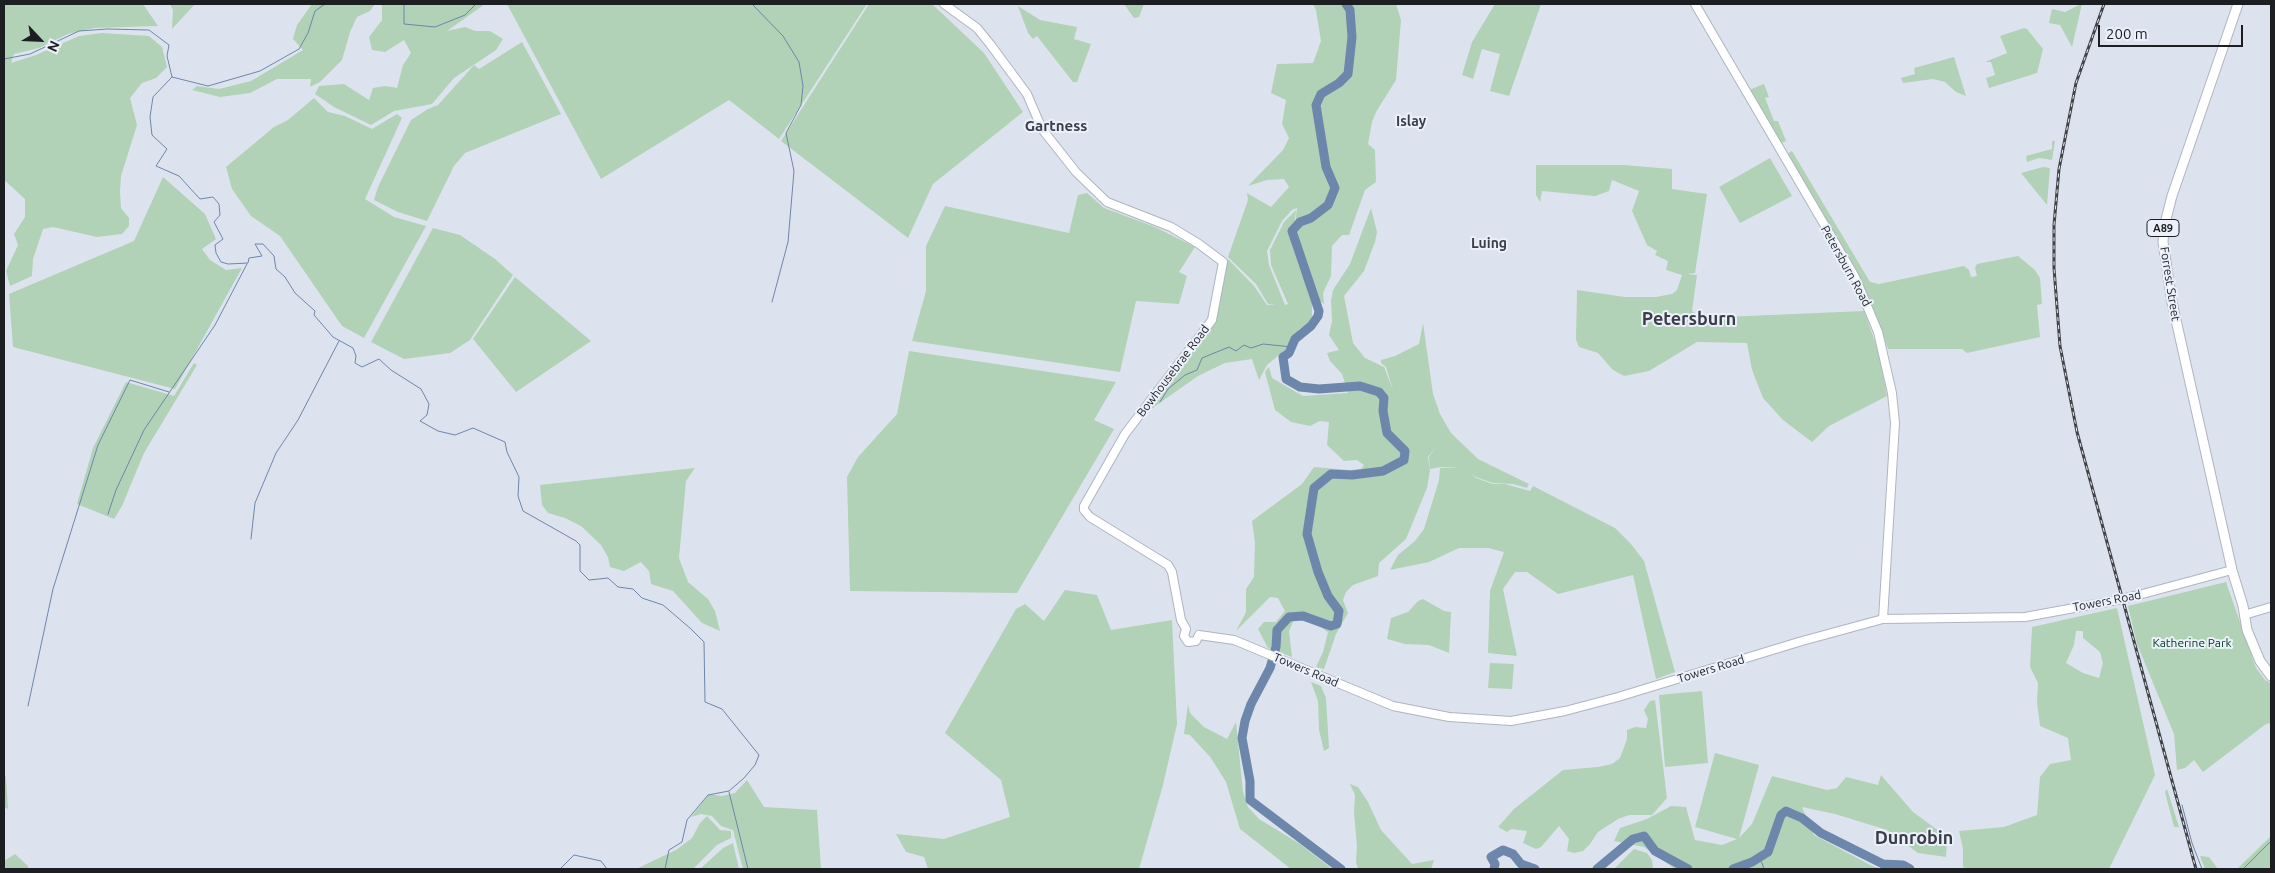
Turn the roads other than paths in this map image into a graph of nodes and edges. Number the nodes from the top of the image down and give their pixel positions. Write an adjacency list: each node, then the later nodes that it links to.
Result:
1 (944, 4): 8 (street, Bowhousebrae Road)
2 (1695, 4): 7 (street, Petersburn Road)
3 (2238, 4): 4 (main road, Forrest Street / A89)
4 (2232, 570): 6 (main road, Forrest Street / A89); 7 (street, Towers Road, bridge)
5 (2271, 607): 6 (street)
6 (2244, 615): 10 (main road, Forrest Street / A89)
7 (1884, 619): 9 (street, Towers Road)
8 (1186, 629): 9 (street); 9 (street)
9 (1199, 635)
10 (2271, 676)

